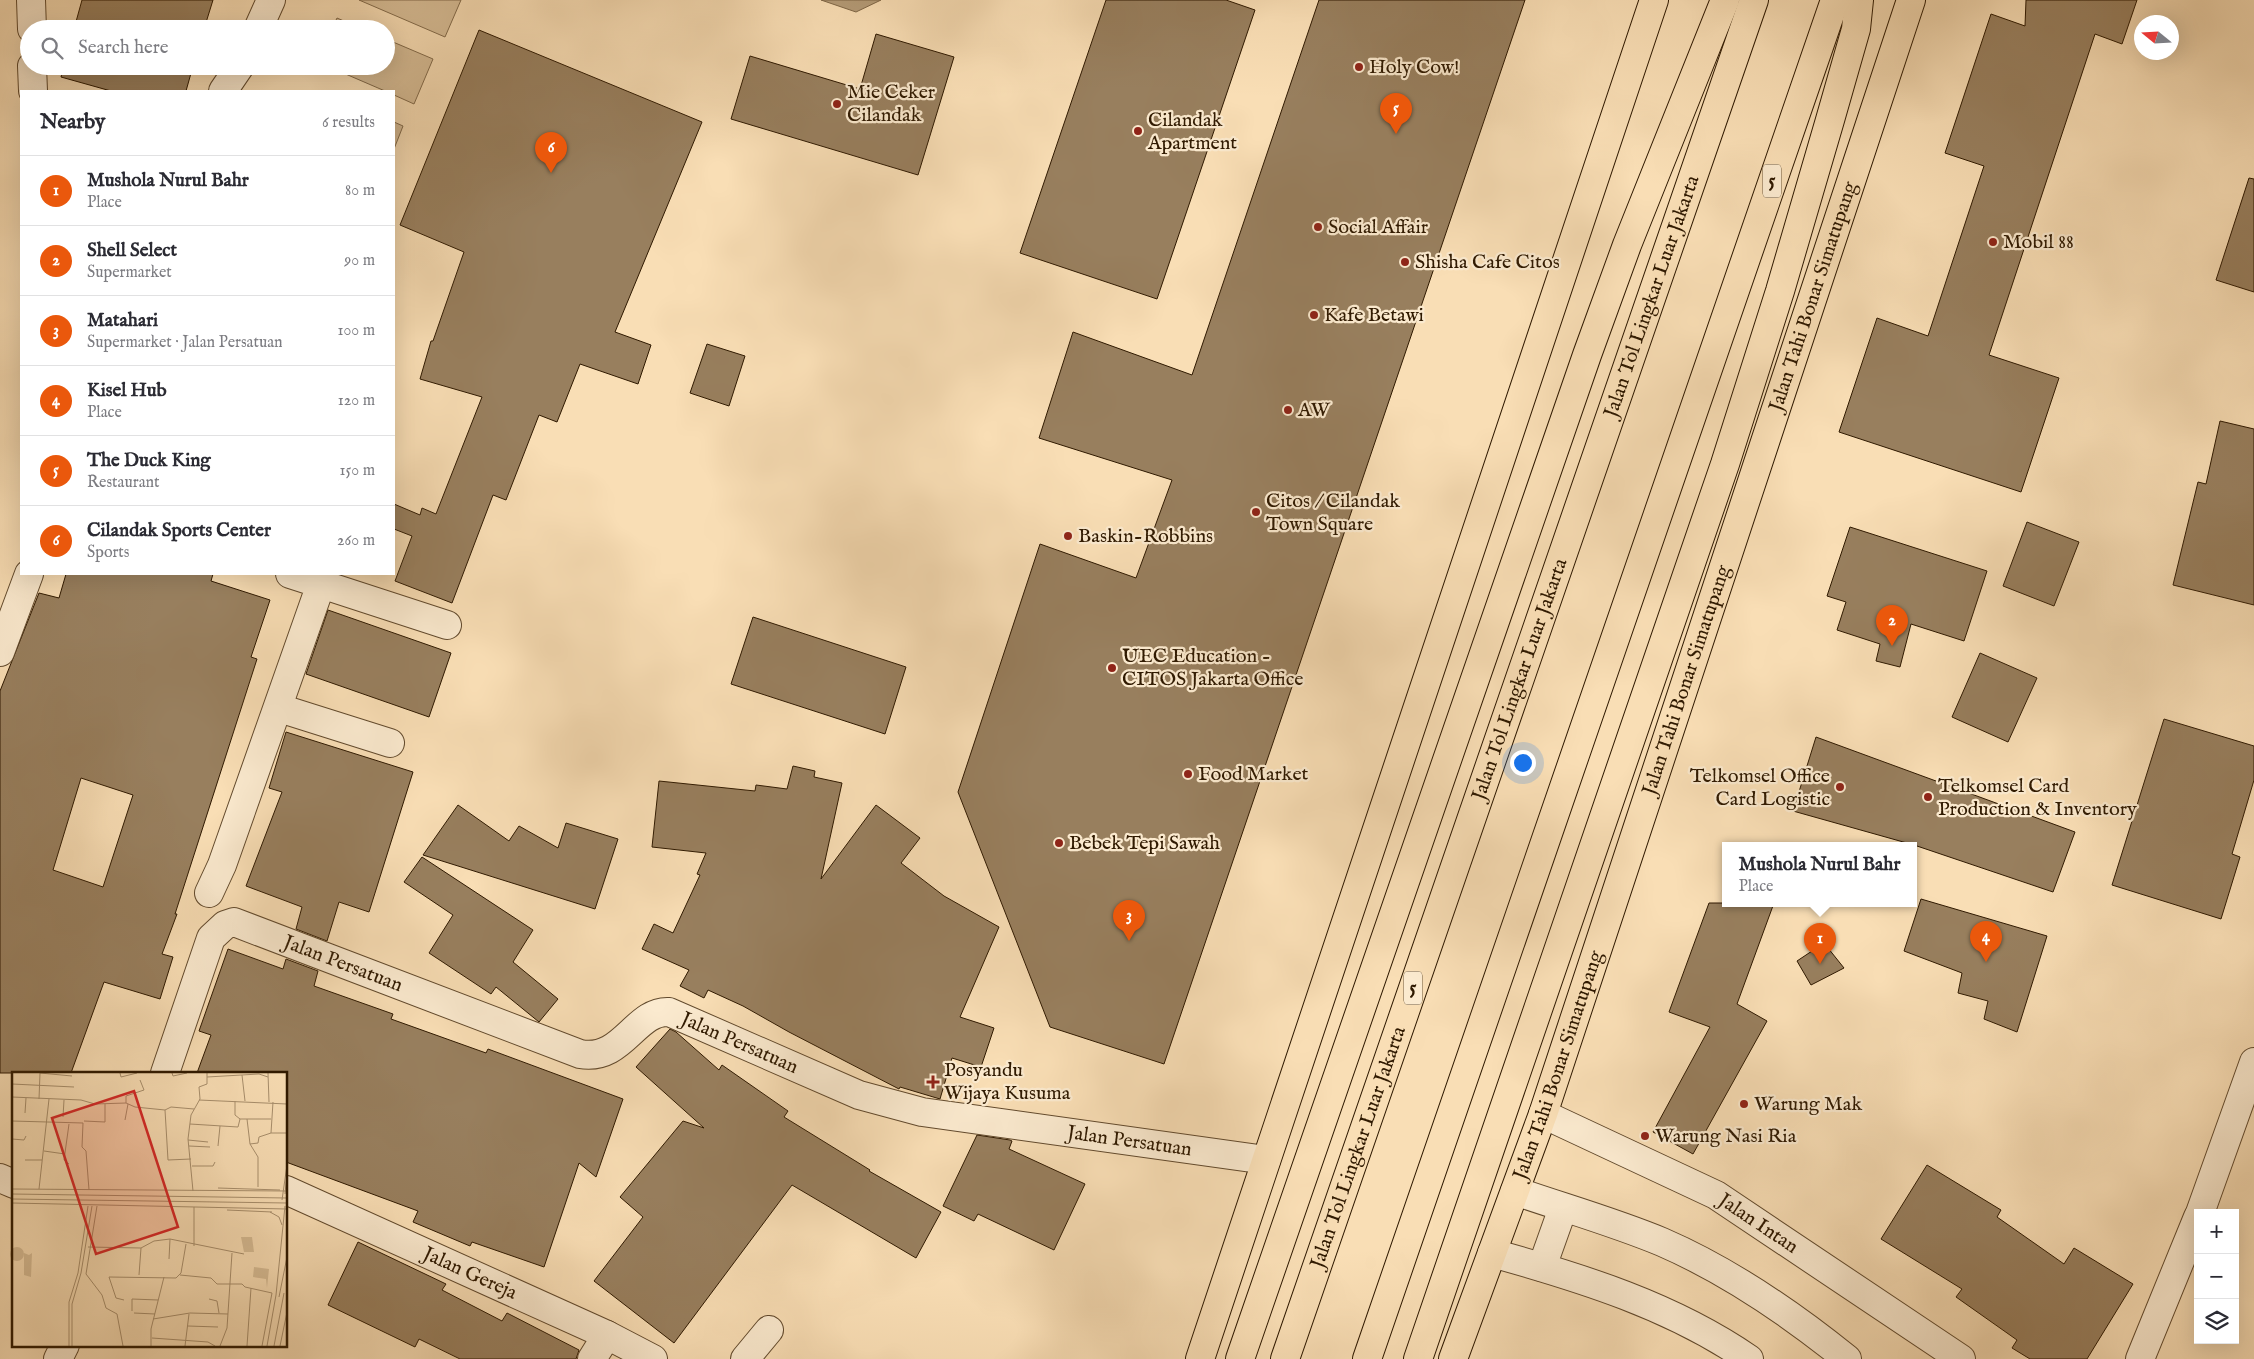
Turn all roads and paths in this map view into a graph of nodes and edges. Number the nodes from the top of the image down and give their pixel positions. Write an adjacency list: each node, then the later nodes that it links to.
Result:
1 (31, 0): 9 (street)
2 (271, 0): 10 (street)
3 (1654, 0): 26 (highway)
4 (1725, 0): 44 (highway)
5 (1754, 0): 45 (highway, Jalan Tol Lingkar Luar Jakarta / 5)
6 (1835, 0): 46 (highway, 5)
7 (1859, 0): 47 (highway)
8 (1911, 0): 25 (highway, Jalan Tahi Bonar Simatupang)
9 (32, 20)
10 (262, 20)
11 (32, 75): 13 (street)
12 (234, 75): 14 (street)
13 (33, 90)
14 (224, 90)
15 (29, 575): 19 (street)
16 (293, 575): 17 (street)
17 (321, 584): 18 (street); 20 (street)
18 (447, 625)
19 (0, 652)
20 (279, 708): 21 (street); 22 (street)
21 (390, 743)
22 (209, 893)
23 (2254, 1062): 32 (street)
24 (165, 1072): 26 (street, Jalan Persatuan)
25 (1543, 1114): 30 (highway, Jalan Tahi Bonar Simatupang); 51 (street, Jalan Intan)
26 (1266, 1160): 43 (highway)
27 (0, 1178): 28 (street)
28 (12, 1183)
29 (288, 1191): 37 (street, Jalan Gereja)
30 (1515, 1191): 31 (street); 34 (highway, Jalan Tahi Bonar Simatupang)
31 (1563, 1208): 35 (street); 50 (street)
32 (2201, 1209)
33 (2194, 1227): 52 (street)
34 (1492, 1253): 35 (street); 48 (highway, Jalan Tahi Bonar Simatupang)
35 (1542, 1267): 49 (street)
36 (768, 1330): 42 (street)
37 (607, 1336): 40 (street); 41 (street, Jalan Gereja)
38 (64, 1346): 39 (street)
39 (58, 1359)
40 (592, 1359)
41 (654, 1359)
42 (744, 1359)
43 (1200, 1359)
44 (1240, 1359)
45 (1285, 1359)
46 (1367, 1359)
47 (1418, 1359)
48 (1453, 1359)
49 (1750, 1359)
50 (1847, 1359)
51 (1961, 1359)
52 (2140, 1359)

